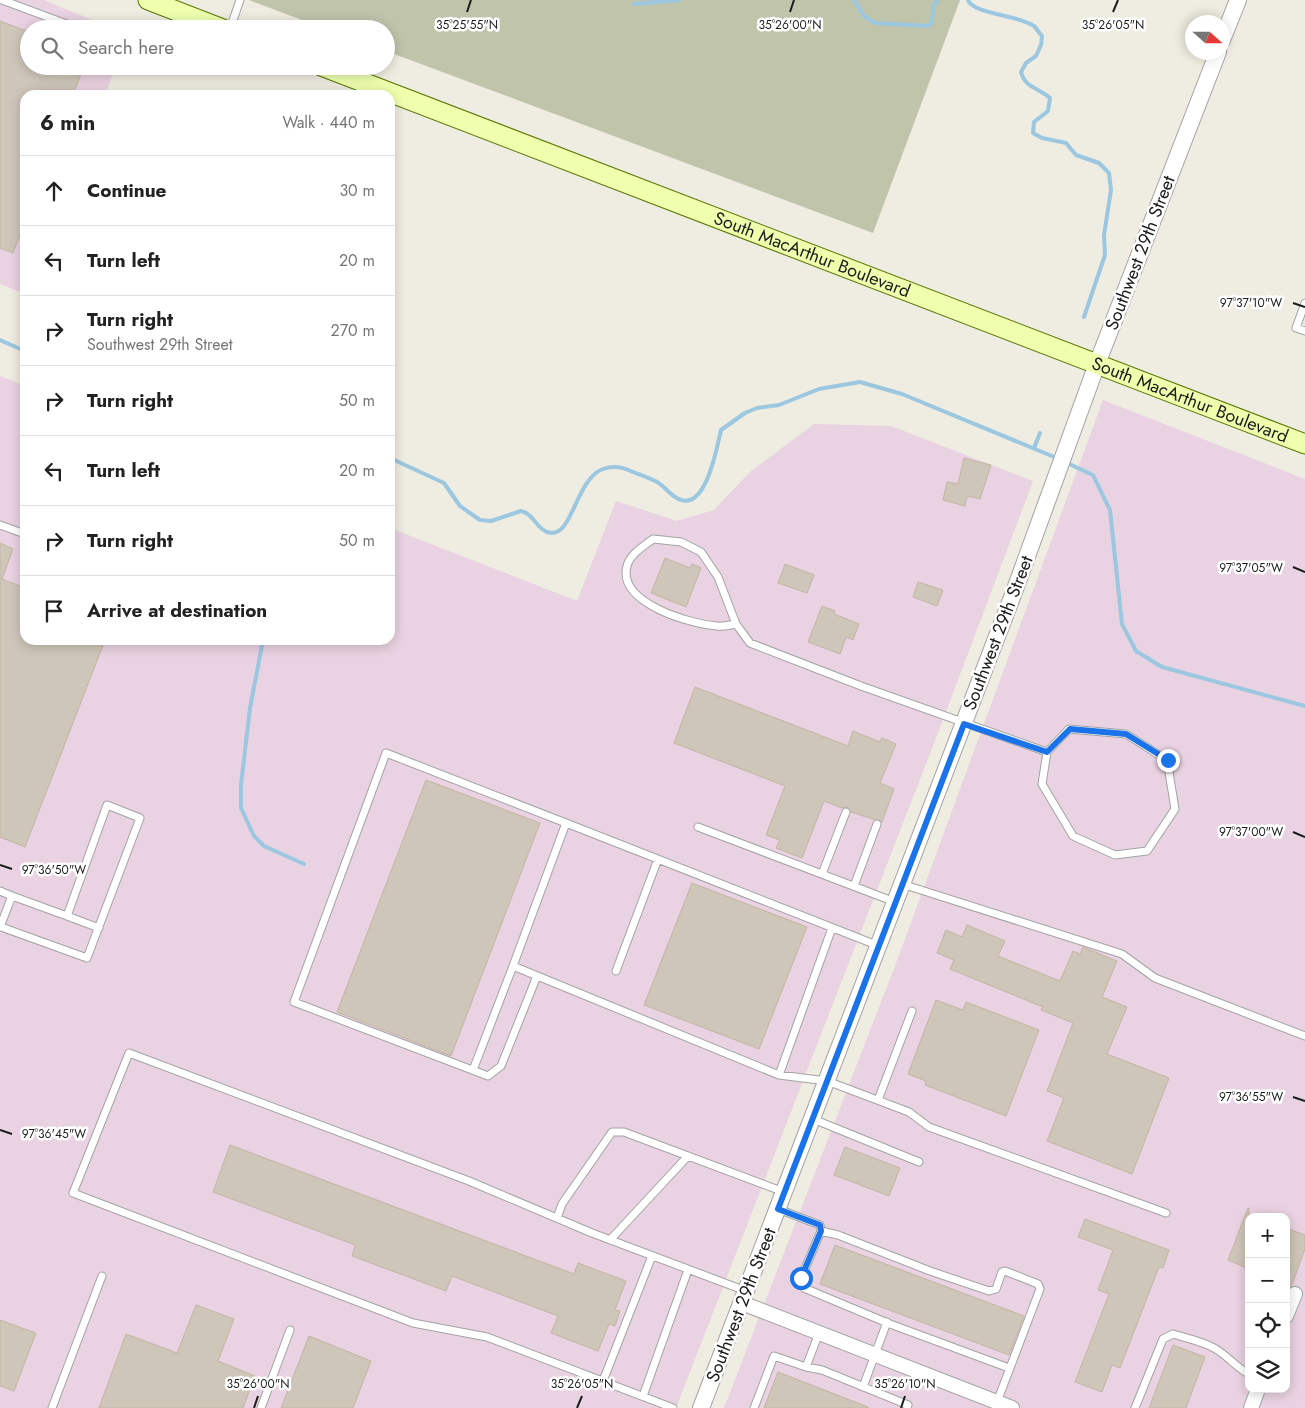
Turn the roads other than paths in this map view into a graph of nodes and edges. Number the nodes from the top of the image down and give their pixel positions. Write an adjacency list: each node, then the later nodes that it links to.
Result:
1 (2, 0): 5 (lane)
2 (148, 0): 6 (main road)
3 (240, 0): 7 (lane)
4 (1238, 0): 8 (street)
5 (56, 20)
6 (200, 20)
7 (233, 20)
8 (1230, 20)
9 (1215, 60): 15 (street, Southwest 29th Street)
10 (343, 75): 11 (main road, South MacArthur Boulevard)
11 (383, 90)
12 (395, 95): 15 (main road, South MacArthur Boulevard)
13 (1305, 303): 14 (lane)
14 (1305, 331)
15 (1097, 364): 16 (main road, South MacArthur Boulevard); 20 (street, Southwest 29th Street)
16 (1305, 444)
17 (0, 525): 18 (lane)
18 (20, 532)
19 (736, 624): 19 (lane); 20 (lane)
20 (964, 724): 21 (lane); 28 (street, Southwest 29th Street)
21 (1047, 752): 21 (lane)
22 (846, 812): 27 (lane)
23 (566, 824): 26 (lane); 38 (lane); 43 (lane)
24 (877, 824): 29 (lane)
25 (698, 827): 27 (lane)
26 (658, 859): 36 (lane); 39 (lane)
27 (822, 874): 29 (lane)
28 (902, 884): 32 (street, Southwest 29th Street); 42 (lane)
29 (854, 886): 32 (lane)
30 (0, 891): 31 (lane)
31 (12, 896): 33 (lane); 34 (lane)
32 (896, 902): 37 (street, Southwest 29th Street)
33 (66, 916): 35 (lane); 35 (lane)
34 (0, 927): 35 (lane)
35 (99, 928)
36 (832, 928): 37 (lane); 44 (lane)
37 (879, 946): 45 (street, Southwest 29th Street)
38 (513, 966): 40 (lane); 43 (lane)
39 (616, 971)
40 (537, 976): 43 (lane); 44 (lane)
41 (912, 1012): 46 (lane)
42 (1305, 1036)
43 (473, 1070)
44 (779, 1075): 45 (lane)
45 (827, 1081): 46 (lane); 47 (street, Southwest 29th Street)
46 (878, 1100): 52 (lane)
47 (813, 1119): 49 (lane); 50 (street, Southwest 29th Street)
48 (688, 1156): 50 (lane); 53 (lane); 55 (lane)
49 (919, 1162)
50 (784, 1193): 51 (street, Southwest 29th Street)
51 (778, 1209): 54 (lane); 60 (street, Southwest 29th Street)
52 (1166, 1213)
53 (557, 1218): 55 (lane); 69 (lane)
54 (821, 1231): 62 (lane); 67 (lane)
55 (610, 1240): 56 (lane)
56 (652, 1256): 57 (lane); 69 (lane)
57 (688, 1270): 60 (lane); 72 (lane)
58 (102, 1276): 74 (lane)
59 (1295, 1294): 61 (street)
60 (744, 1297): 64 (street); 77 (street, Southwest 29th Street)
61 (1290, 1306)
62 (887, 1322): 65 (lane); 67 (lane)
63 (290, 1330): 75 (lane)
64 (819, 1333): 65 (street); 66 (lane)
65 (876, 1355): 70 (lane); 73 (street)
66 (806, 1368): 70 (lane); 78 (lane)
67 (1009, 1368): 73 (lane)
68 (1245, 1372): 81 (lane)
69 (603, 1381): 72 (lane)
70 (863, 1387): 79 (lane)
71 (1257, 1393): 82 (street)
72 (642, 1396): 76 (lane)
73 (997, 1402): 80 (street)
74 (52, 1408)
75 (261, 1408)
76 (674, 1408)
77 (701, 1408)
78 (754, 1408)
79 (907, 1408)
80 (1012, 1408)
81 (1135, 1408)
82 (1252, 1408)

